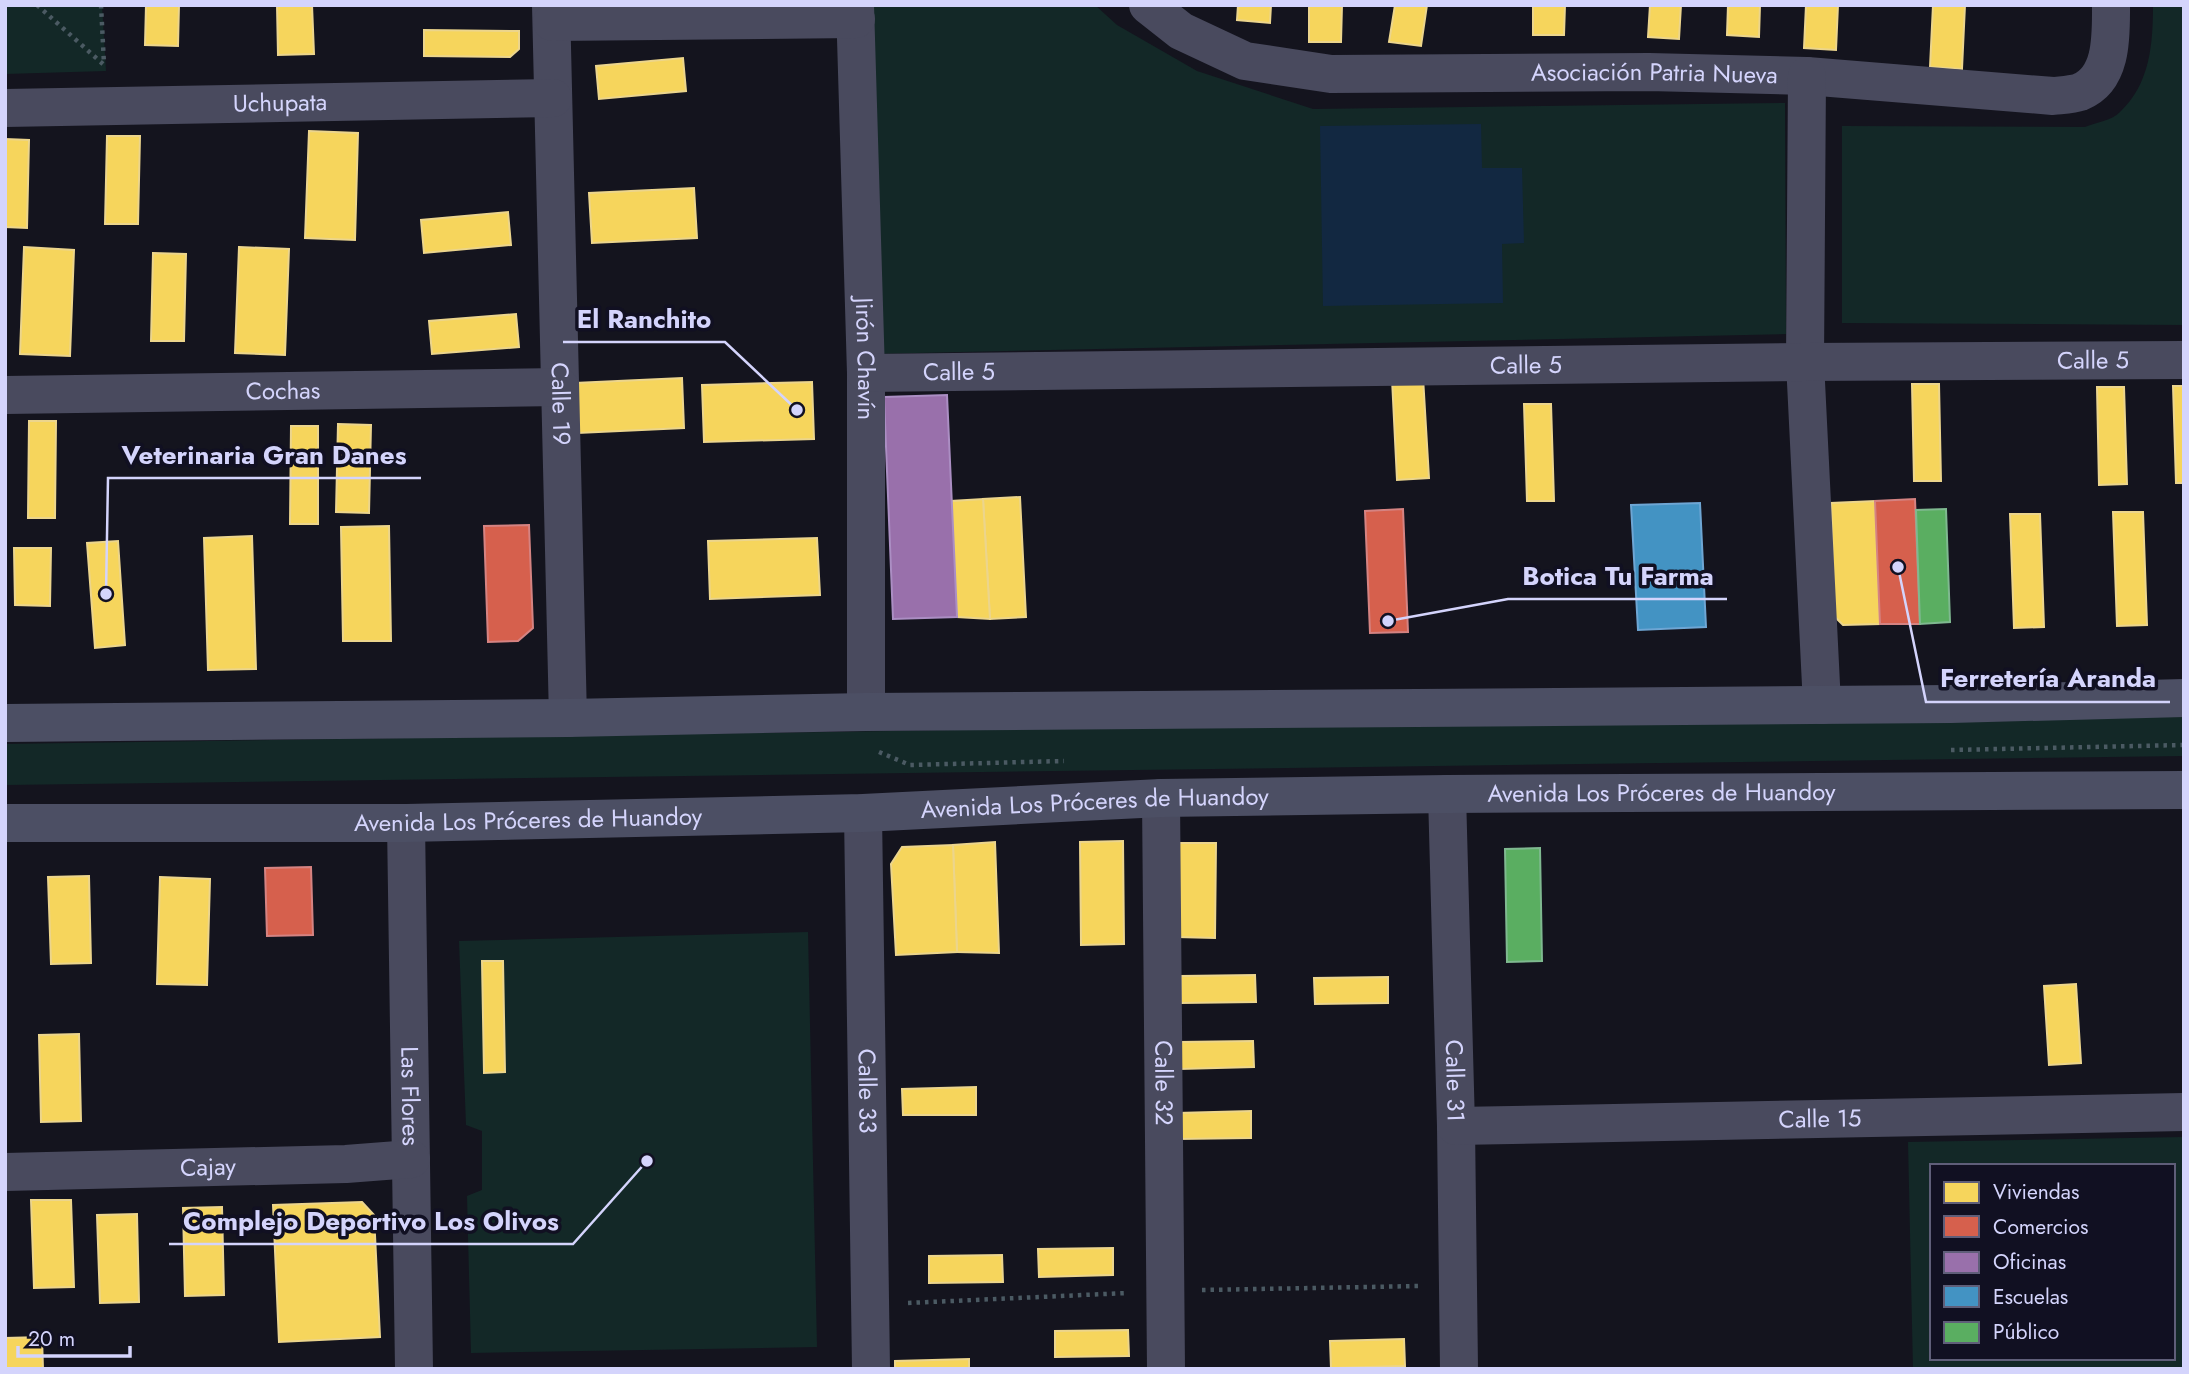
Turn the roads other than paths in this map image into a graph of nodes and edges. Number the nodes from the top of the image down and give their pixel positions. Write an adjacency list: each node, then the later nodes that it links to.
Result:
1 (1148, 5): 5 (street, Asociación Patria Nueva)
2 (2111, 5): 5 (street, Asociación Patria Nueva)
3 (856, 12): 4 (street); 10 (street, Jirón Chavín)
4 (551, 14): 6 (street, Calle 19)
5 (1807, 76): 9 (street)
6 (553, 98): 7 (street, Uchupata); 11 (street, Calle 19)
7 (5, 107)
8 (2184, 360): 9 (street, Calle 5)
9 (1805, 362): 10 (street, Calle 5); 14 (street)
10 (866, 373): 15 (street, Jirón Chavín)
11 (560, 387): 12 (street, Cochas); 16 (street, Calle 19)
12 (5, 395)
13 (2184, 698): 14 (main road)
14 (1822, 705): 15 (main road)
15 (866, 712): 16 (main road)
16 (568, 718): 17 (main road)
17 (5, 723)
18 (2184, 790): 19 (main road, Avenida Los Próceres de Huandoy)
19 (1447, 794): 20 (main road, Avenida Los Próceres de Huandoy); 25 (street, Calle 31)
20 (1161, 798): 21 (main road, Avenida Los Próceres de Huandoy); 30 (street, Calle 32)
21 (863, 813): 22 (main road, Avenida Los Próceres de Huandoy); 29 (street, Calle 33)
22 (406, 823): 23 (main road, Avenida Los Próceres de Huandoy); 26 (street, Las Flores)
23 (5, 824)
24 (2184, 1112): 25 (street, Calle 15)
25 (1456, 1126): 31 (street, Calle 31)
26 (411, 1159): 27 (street, Cajay); 28 (street, Las Flores)
27 (5, 1172)
28 (414, 1369)
29 (871, 1369)
30 (1166, 1369)
31 (1459, 1369)

